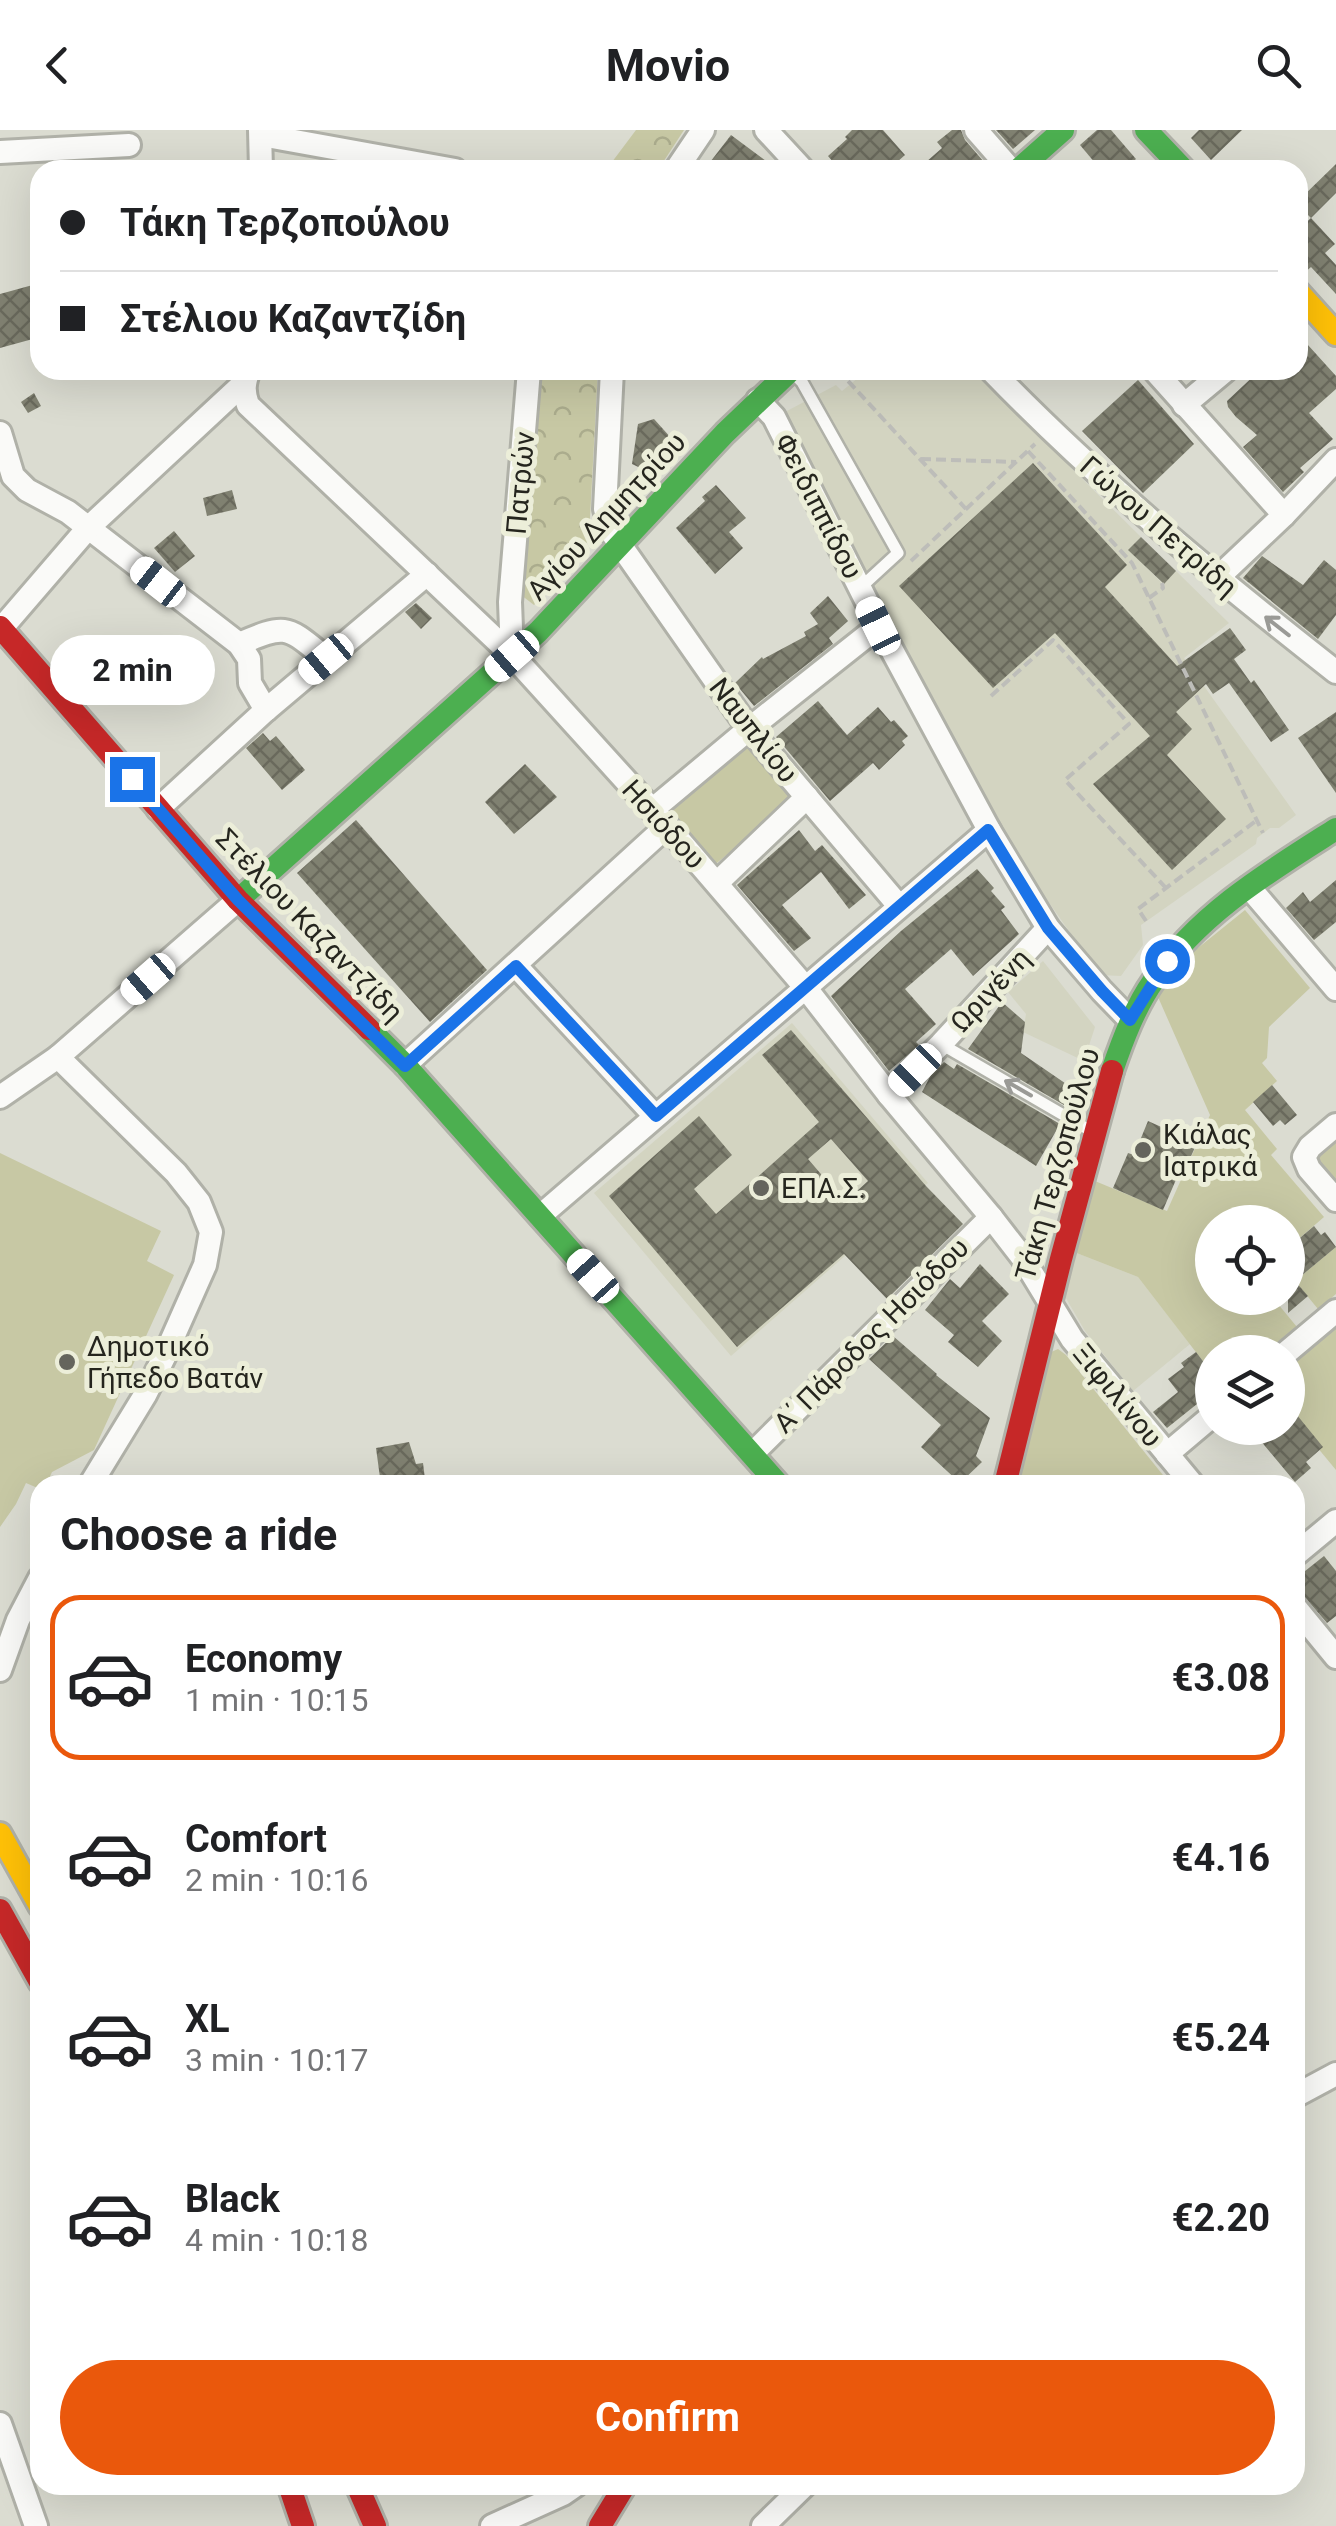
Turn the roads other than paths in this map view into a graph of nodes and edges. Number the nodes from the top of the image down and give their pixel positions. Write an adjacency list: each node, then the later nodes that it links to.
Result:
1 (703, 130): 11 (street)
2 (766, 130): 12 (street)
3 (976, 130): 13 (street)
4 (1063, 130): 14 (street)
5 (1146, 130): 15 (street)
6 (261, 133): 9 (street); 10 (street)
7 (129, 145): 8 (street)
8 (0, 152)
9 (260, 160)
10 (403, 160)
11 (683, 160)
12 (794, 160)
13 (1004, 160)
14 (1026, 160)
15 (1174, 160)
16 (1308, 308): 17 (street)
17 (1336, 334)
18 (242, 380): 32 (street)
19 (246, 380): 34 (street, Ησιόδου)
20 (528, 380): 40 (street, Πατρών)
21 (612, 380): 33 (street, Ναυπλίου)
22 (779, 380): 27 (street, Αγίου Δημητρίου)
23 (800, 380): 36 (lane)
24 (1001, 380): 35 (street, Γώγου Πετρίδη)
25 (1162, 380): 28 (street)
26 (1214, 380): 28 (street)
27 (758, 400): 33 (street, Αγίου Δημητρίου); 36 (street, Φειδιππίδου)
28 (1184, 406): 31 (street)
29 (0, 434): 32 (street)
30 (1336, 460): 31 (street)
31 (1284, 516): 35 (street)
32 (88, 528): 38 (street); 39 (street)
33 (620, 547): 40 (street, Αγίου Δημητρίου); 44 (street, Ναυπλίου)
34 (427, 574): 40 (street, Ησιόδου); 41 (street)
35 (1219, 580): 42 (street, Γώγου Πετρίδη, one-way to 35)
36 (860, 588): 37 (street, Φειδιππίδου)
37 (878, 626): 44 (street); 48 (street, Φειδιππίδου)
38 (1, 628): 46 (street, Στέλιου Καζαντζίδη)
39 (239, 644): 41 (street); 43 (street)
40 (512, 656): 47 (street, Ησιόδου); 52 (street, Αγίου Δημητρίου)
41 (326, 659): 43 (street)
42 (1336, 672)
43 (266, 710): 46 (street)
44 (749, 729): 45 (street, Ναυπλίου); 47 (street)
45 (807, 797): 50 (street); 53 (street, Ναυπλίου)
46 (158, 809): 52 (street, Στέλιου Καζαντζίδη)
47 (660, 818): 50 (street, Ησιόδου); 55 (street)
48 (988, 830): 53 (street); 54 (street, Φειδιππίδου)
49 (1336, 830): 51 (street, Τάκη Τερζοπούλου)
50 (718, 883): 56 (street, Ησιόδου)
51 (1249, 887): 57 (street); 58 (street, Τάκη Τερζοπούλου)
52 (238, 900): 60 (street); 61 (street, Στέλιου Καζαντζίδη)
53 (899, 906): 56 (street)
54 (1048, 928): 58 (street, Φειδιππίδου); 59 (street, Ωριγένη)
55 (516, 966): 61 (street); 64 (street)
56 (805, 987): 62 (street, Ησιόδου); 64 (street)
57 (1336, 989)
58 (1130, 1020): 66 (street, Τάκη Τερζοπούλου)
59 (940, 1044): 62 (street, Ωριγένη); 66 (lane, one-way to 59)
60 (58, 1057): 63 (street); 76 (street)
61 (405, 1066): 68 (street, Στέλιου Καζαντζίδη)
62 (889, 1095): 69 (street, Ησιόδου)
63 (0, 1097)
64 (656, 1116): 68 (street)
65 (1336, 1125): 67 (street)
66 (1095, 1133): 70 (street, Τάκη Τερζοπούλου)
67 (1336, 1200)
68 (540, 1216): 74 (street, Στέλιου Καζαντζίδη)
69 (990, 1217): 70 (street, Ησιόδου); 74 (street, Α΄ Πάροδος Ησιόδου)
70 (1049, 1300): 75 (street, Ξιφιλίνου); 78 (street, Τάκη Τερζοπούλου)
71 (1336, 1312): 72 (street)
72 (1305, 1337)
73 (1195, 1430): 75 (street)
74 (752, 1454): 77 (street, Στέλιου Καζαντζίδη)
75 (1167, 1454): 79 (street, Ξιφιλίνου)
76 (96, 1475)
77 (770, 1475)
78 (1007, 1475)
79 (1185, 1475)
80 (1336, 1521): 81 (street)
81 (1305, 1546)
82 (30, 1597): 85 (street)
83 (1305, 1619): 84 (street)
84 (1336, 1657)
85 (0, 1670)
86 (0, 1834): 87 (street)
87 (30, 1888)
88 (0, 1910): 89 (street)
89 (30, 1964)
90 (1336, 2074): 91 (street)
91 (1305, 2091)
92 (0, 2424): 98 (street)
93 (293, 2495): 99 (street)
94 (361, 2495): 100 (street)
95 (562, 2495): 101 (street)
96 (619, 2495): 102 (street)
97 (796, 2495): 103 (street)
98 (36, 2526)
99 (304, 2526)
100 (375, 2526)
101 (492, 2526)
102 (600, 2526)
103 (764, 2526)

